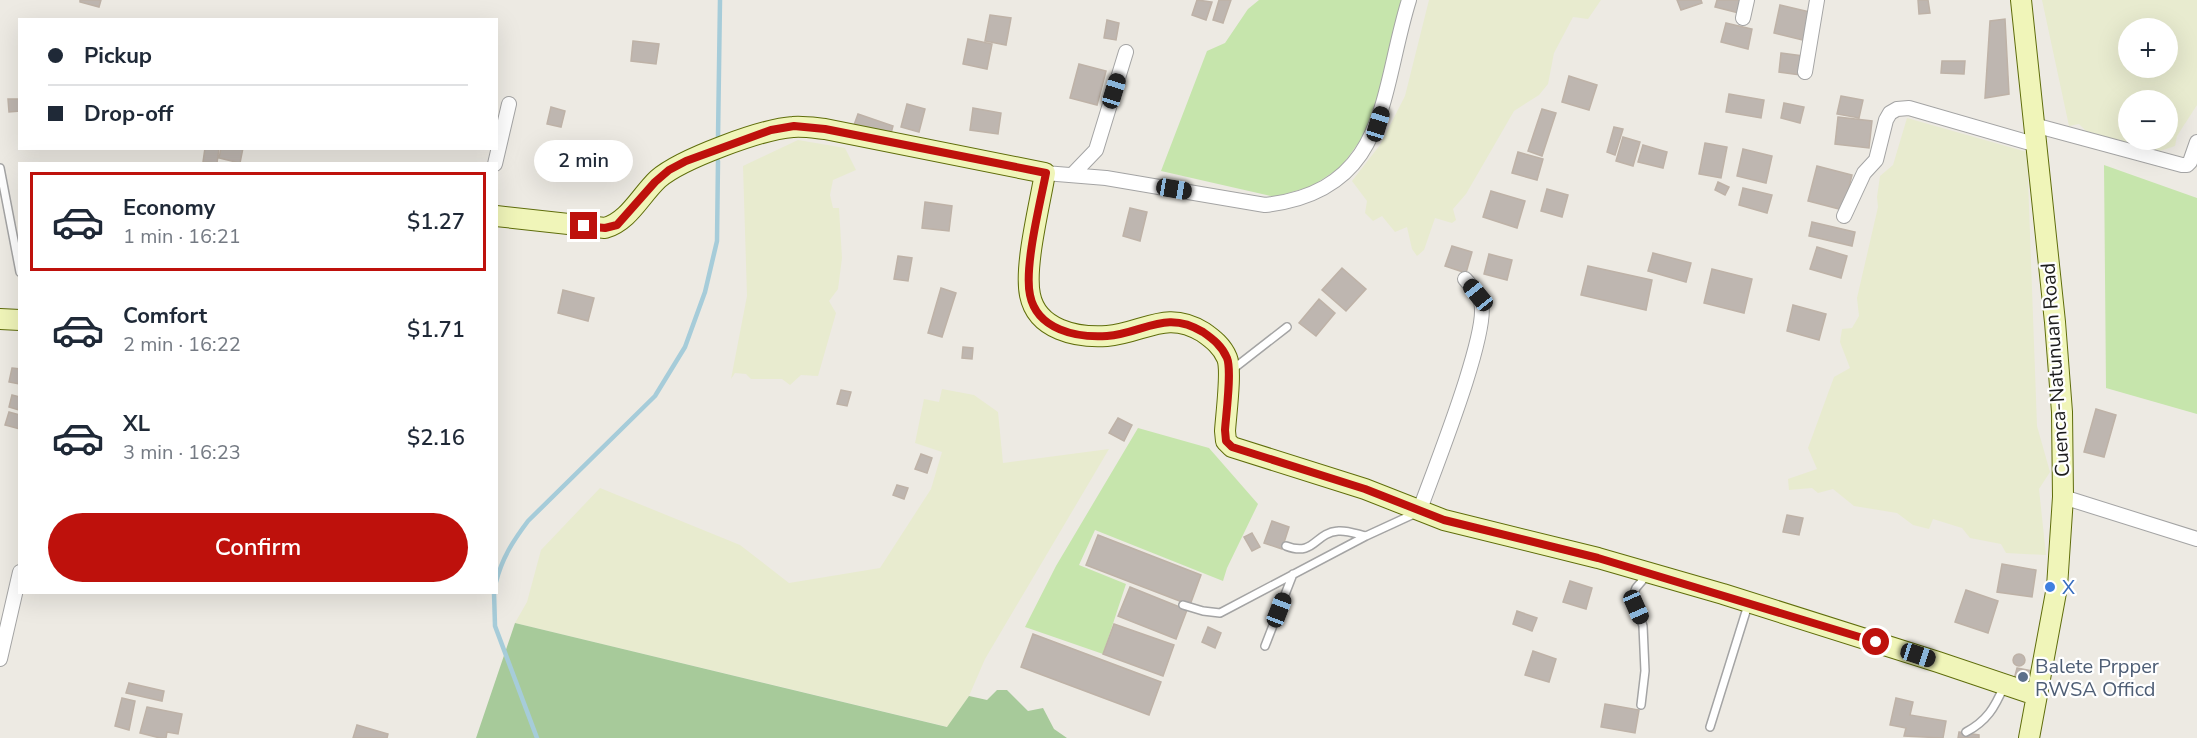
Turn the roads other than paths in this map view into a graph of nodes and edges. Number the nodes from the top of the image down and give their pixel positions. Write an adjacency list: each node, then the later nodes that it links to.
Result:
1 (1409, 0): 15 (street)
2 (1747, 0): 5 (street)
3 (1817, 0): 7 (street)
4 (2021, 0): 9 (street, Cuenca-Natunuan Road)
5 (1743, 18)
6 (1126, 52): 15 (street)
7 (1805, 72)
8 (509, 104): 12 (street)
9 (2034, 125): 10 (street); 11 (street, Cuenca-Natunuan Road)
10 (2197, 142)
11 (2037, 145): 17 (street); 24 (street, Cuenca-Natunuan Road)
12 (495, 162)
13 (0, 168): 18 (lane)
14 (1046, 173): 15 (street); 16 (street); 23 (street)
15 (1072, 175)
16 (498, 216)
17 (1844, 216)
18 (18, 262)
19 (1465, 279): 25 (street)
20 (0, 319): 21 (street)
21 (18, 320)
22 (1287, 327): 23 (lane)
23 (1228, 372): 25 (street)
24 (2063, 497): 27 (street); 37 (street, Cuenca-Natunuan Road)
25 (1419, 512): 26 (lane); 29 (street)
26 (1366, 536): 28 (lane); 30 (lane)
27 (2197, 538)
28 (1286, 546)
29 (1649, 573): 32 (street); 38 (lane)
30 (1293, 574): 33 (lane); 34 (lane)
31 (18, 581): 35 (street)
32 (1749, 603): 36 (street); 39 (lane)
33 (1183, 605)
34 (1265, 646)
35 (0, 659)
36 (2005, 683): 37 (street); 40 (lane)
37 (2036, 695): 41 (street, Cuenca-Natunuan Road)
38 (1641, 705)
39 (1710, 727)
40 (1966, 732)
41 (2029, 738)

